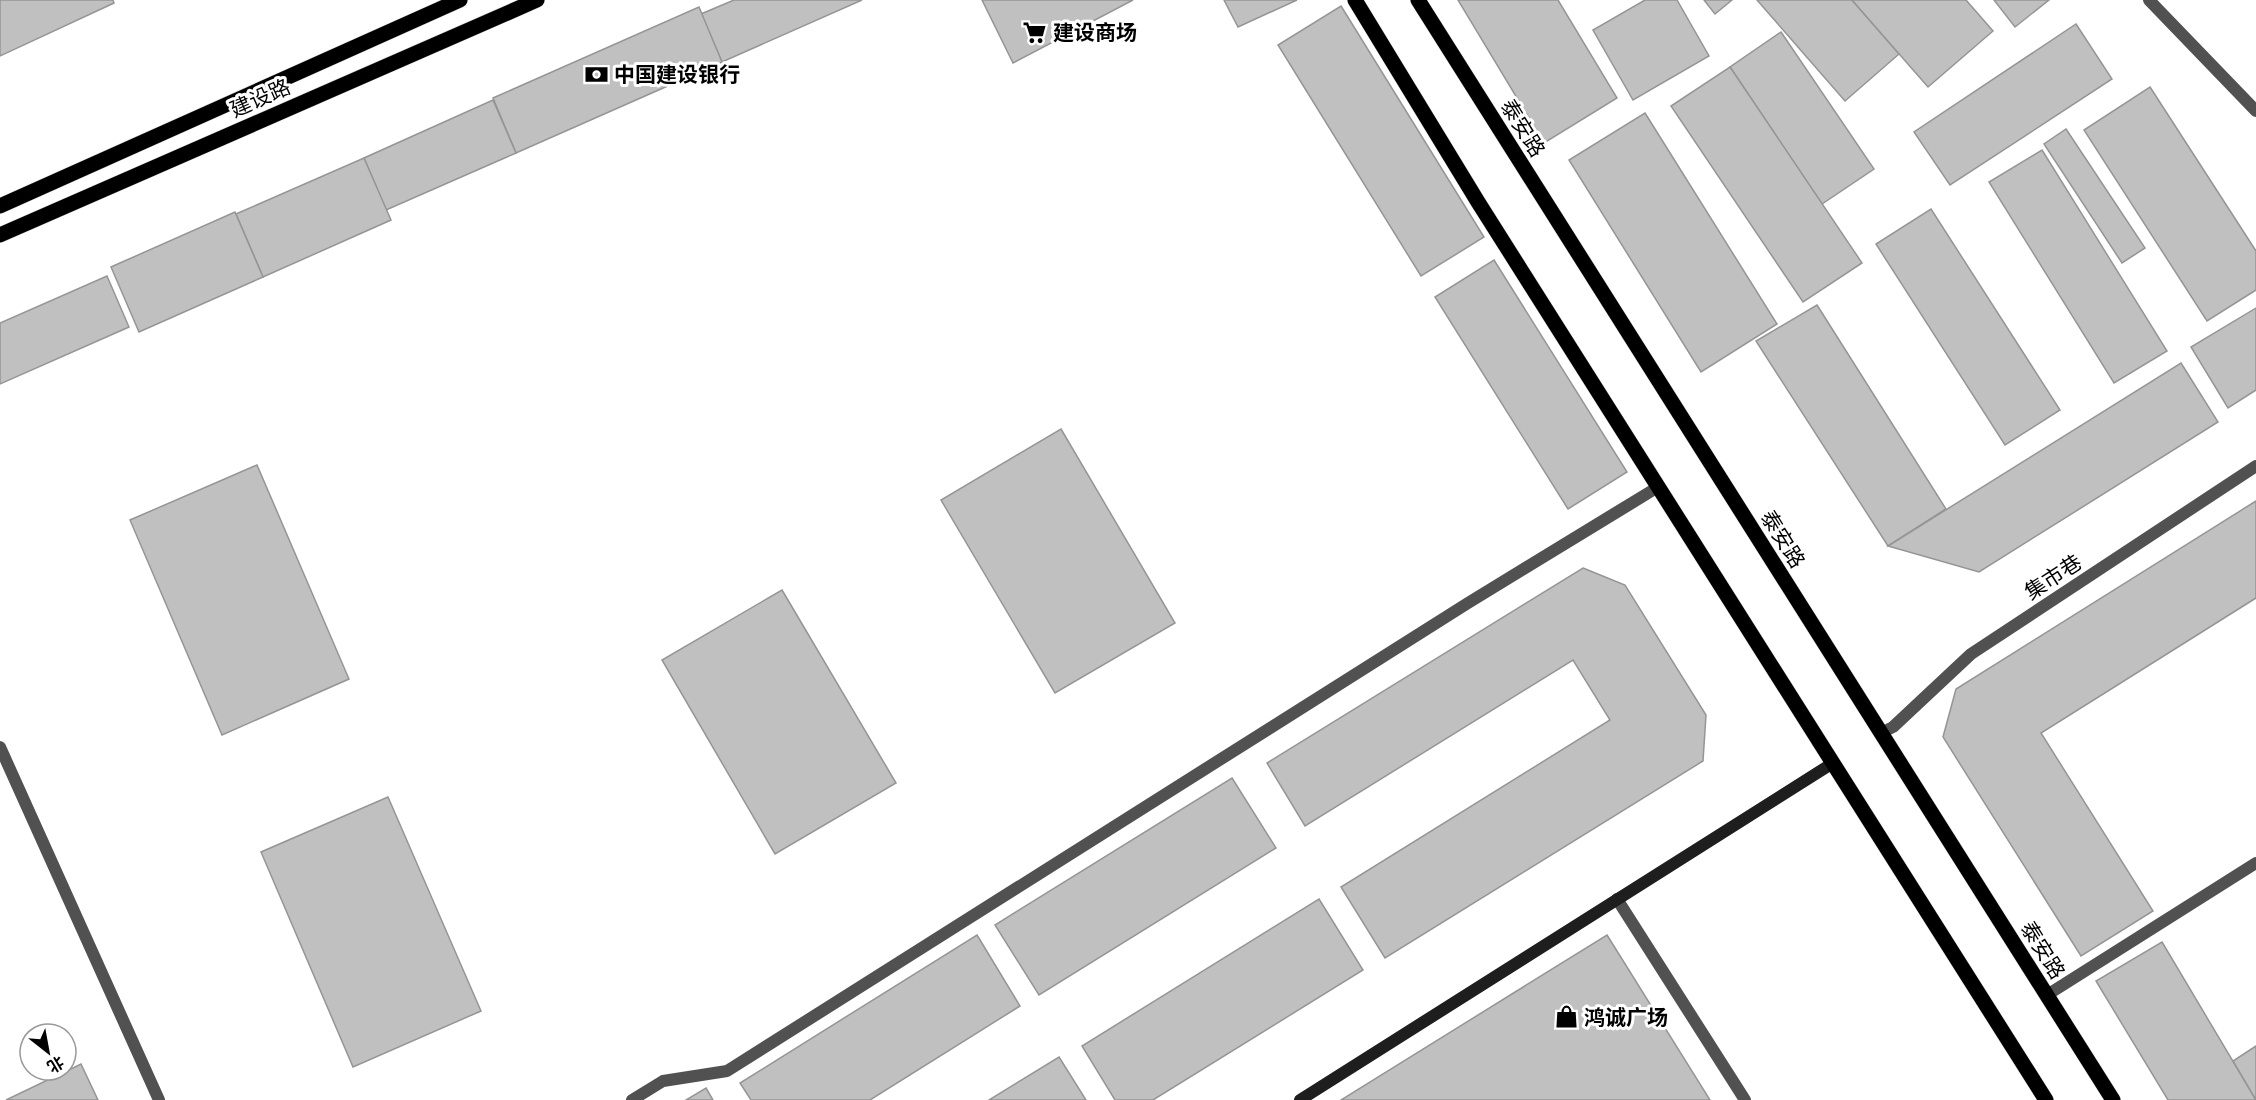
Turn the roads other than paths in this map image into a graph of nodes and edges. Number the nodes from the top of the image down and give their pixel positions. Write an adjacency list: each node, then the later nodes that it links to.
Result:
1 (460, 0): 7 (main road, 建设路)
2 (537, 0): 8 (main road, 建设路)
3 (1355, 0): 10 (main road)
4 (1418, 0): 11 (main road, 泰安路)
5 (2148, 0): 6 (street)
6 (2256, 111)
7 (0, 206)
8 (0, 235)
9 (2256, 466): 11 (street, 集市巷)
10 (1658, 487): 13 (main road); 18 (street)
11 (1881, 733): 16 (main road, 泰安路)
12 (0, 747): 17 (street)
13 (1833, 763): 15 (street); 21 (main road)
14 (2256, 863): 16 (street)
15 (1617, 899): 19 (street); 20 (street)
16 (2047, 996): 22 (main road, 泰安路)
17 (159, 1100)
18 (632, 1100)
19 (1300, 1100)
20 (1746, 1100)
21 (2046, 1100)
22 (2113, 1100)

